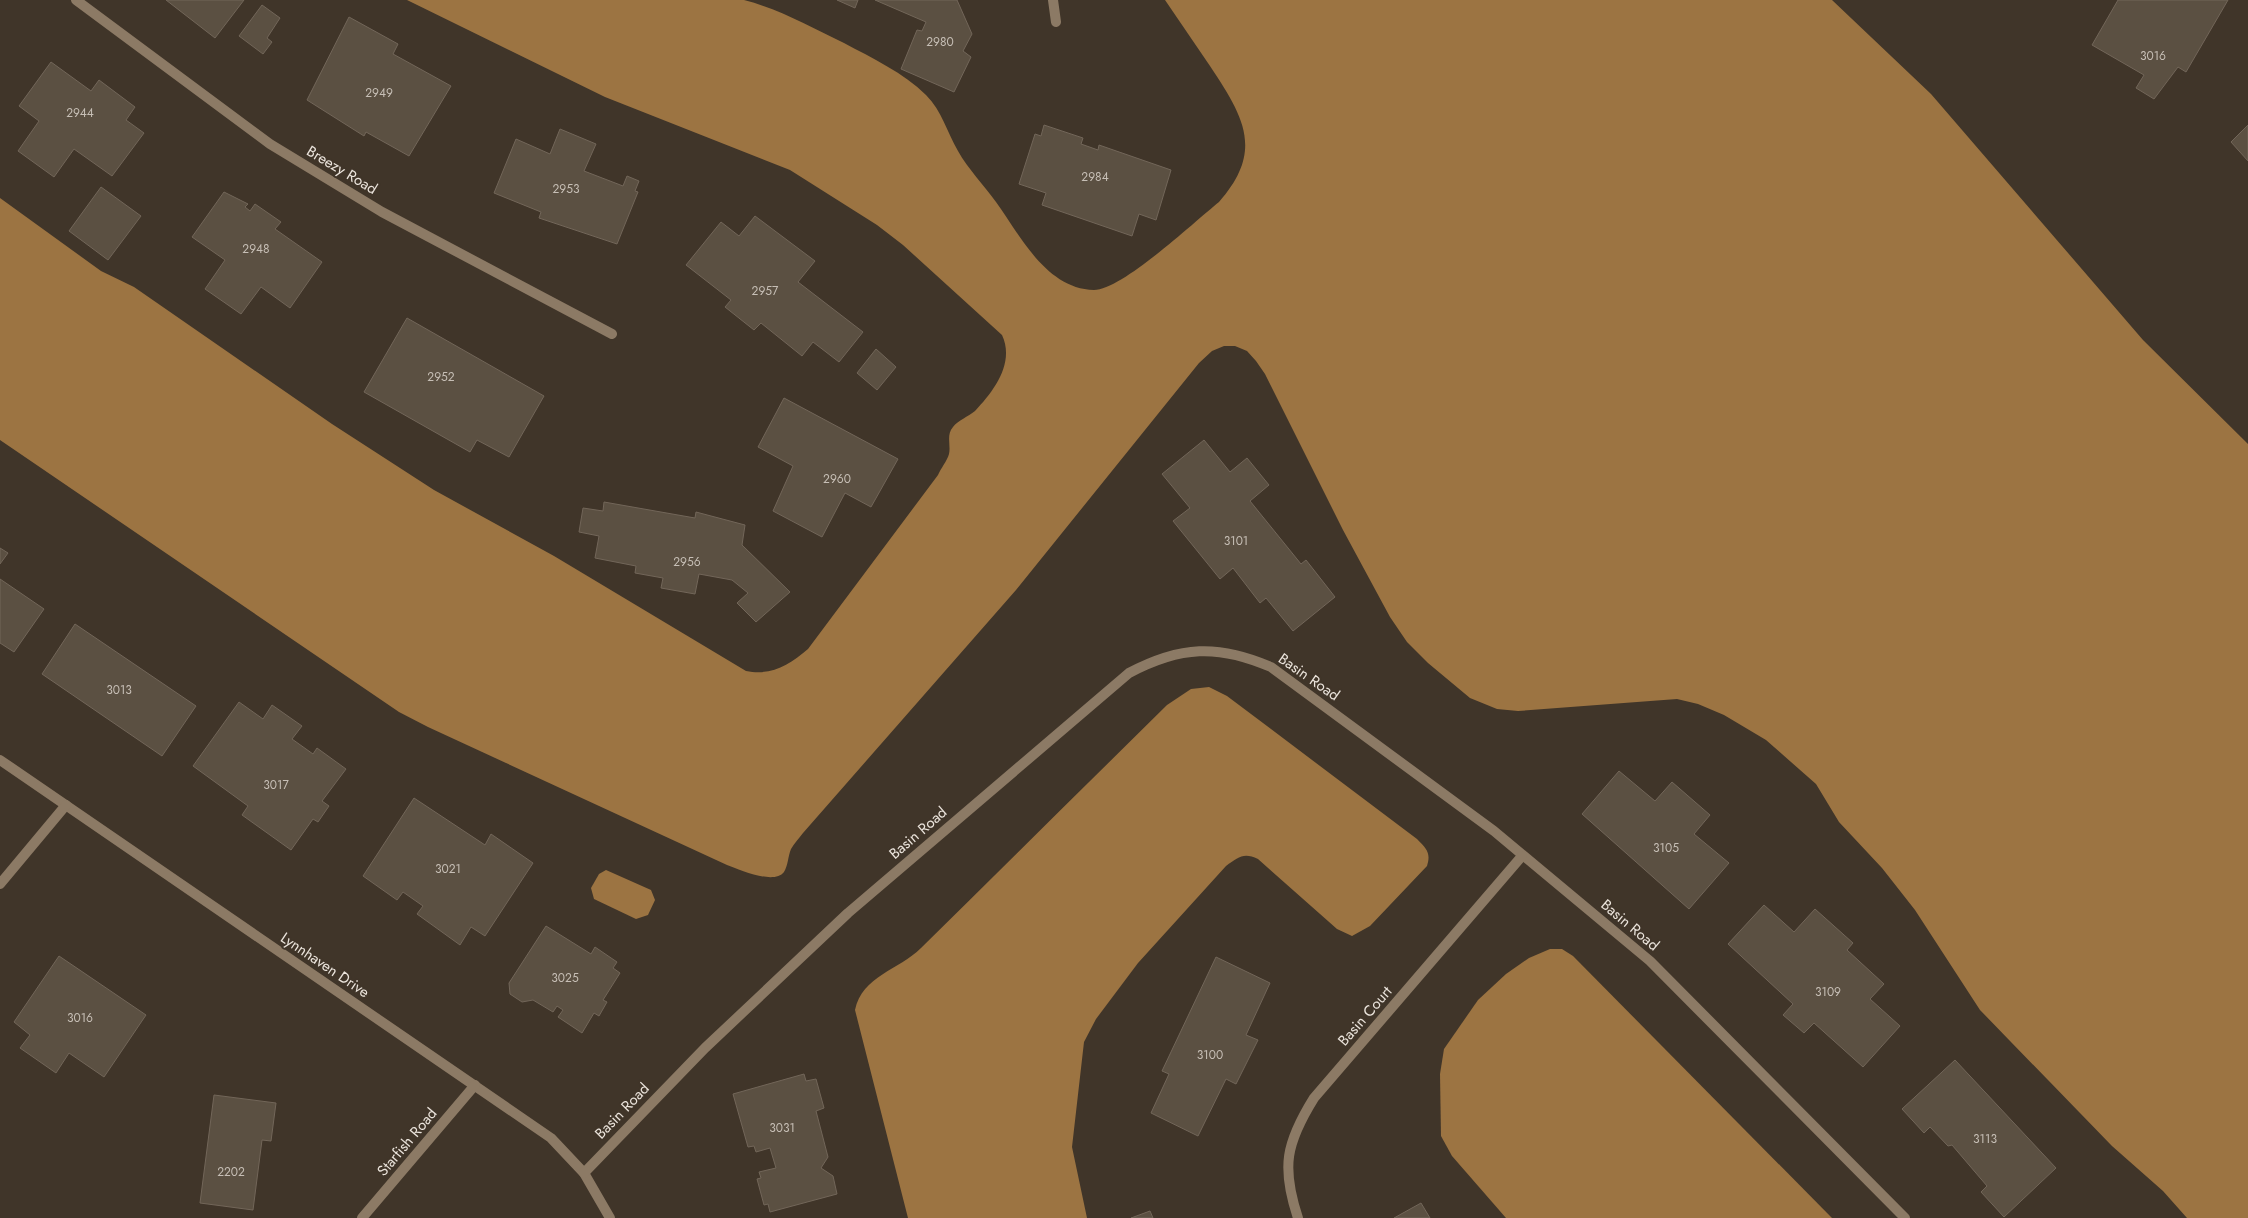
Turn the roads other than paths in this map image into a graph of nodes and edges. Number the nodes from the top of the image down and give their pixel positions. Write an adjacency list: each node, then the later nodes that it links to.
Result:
1 (76, 0): 4 (street, Breezy Road)
2 (1053, 0): 3 (street)
3 (1056, 22)
4 (612, 334)
5 (0, 760): 6 (street, Lynnhaven Drive)
6 (66, 805): 8 (street); 9 (street, Lynnhaven Drive)
7 (1522, 856): 10 (street, Basin Road); 13 (street, Basin Court); 14 (street, Basin Road)
8 (0, 884)
9 (475, 1085): 10 (street, Lynnhaven Drive); 11 (street, Starfish Road)
10 (584, 1172): 12 (street, Lynnhaven Drive)
11 (362, 1218)
12 (610, 1218)
13 (1298, 1218)
14 (1905, 1218)

